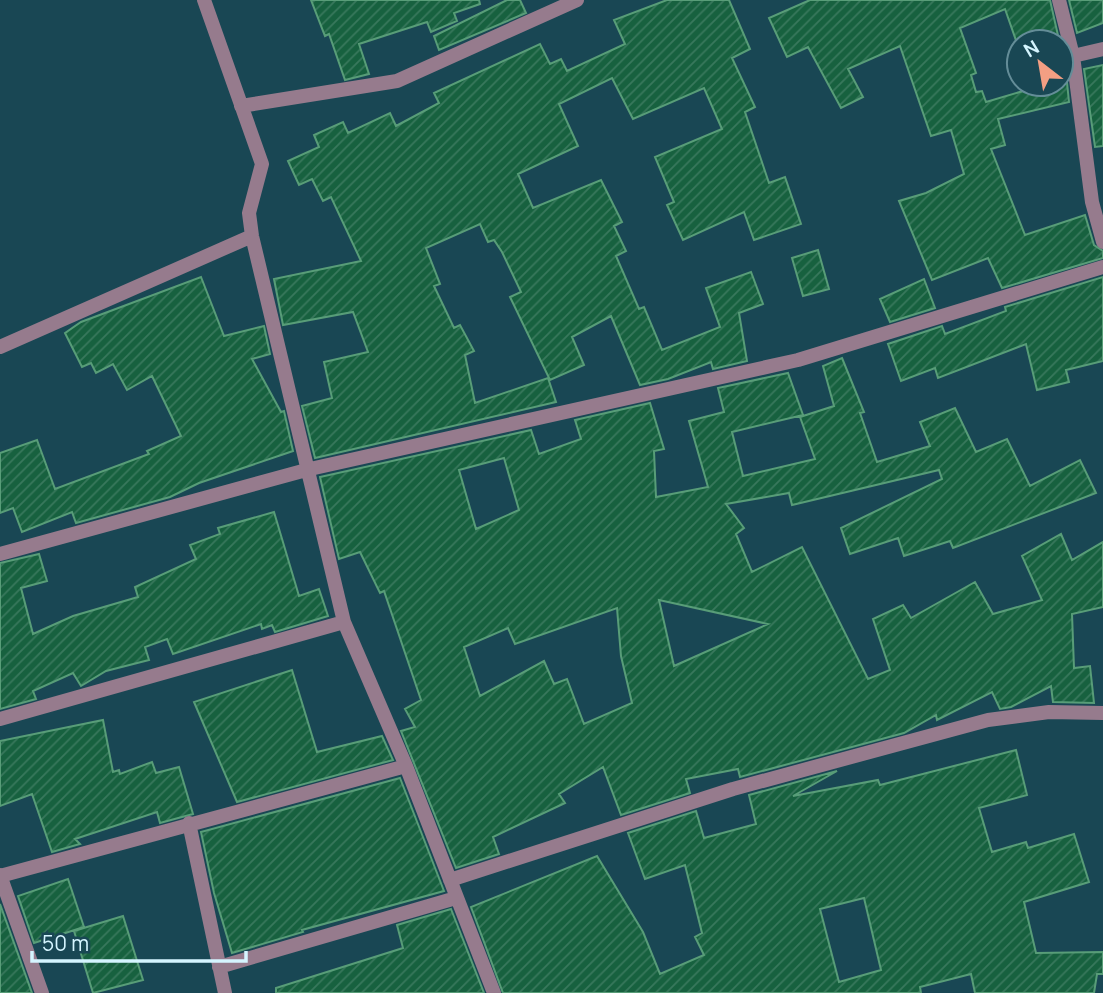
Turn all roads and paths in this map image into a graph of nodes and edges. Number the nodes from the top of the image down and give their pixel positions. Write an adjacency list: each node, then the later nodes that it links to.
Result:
1 (204, 0): 8 (street)
2 (577, 0): 8 (street)
3 (1059, 0): 4 (street)
4 (1066, 28)
5 (1103, 49): 6 (street)
6 (1075, 56)
7 (1075, 68): 9 (street)
8 (241, 106): 10 (street)
9 (1098, 201): 11 (street)
10 (252, 236): 13 (street); 14 (street)
11 (1103, 242)
12 (1103, 267): 14 (street)
13 (0, 346)
14 (310, 469): 15 (street); 16 (street)
15 (0, 554)
16 (344, 622): 18 (street); 19 (street)
17 (1103, 713): 22 (street)
18 (0, 719)
19 (406, 766): 20 (street); 22 (street)
20 (189, 823): 21 (street); 24 (street)
21 (0, 876): 25 (street)
22 (450, 880): 23 (street)
23 (456, 898): 24 (street); 27 (street)
24 (219, 967): 26 (street)
25 (41, 993)
26 (225, 993)
27 (494, 993)

